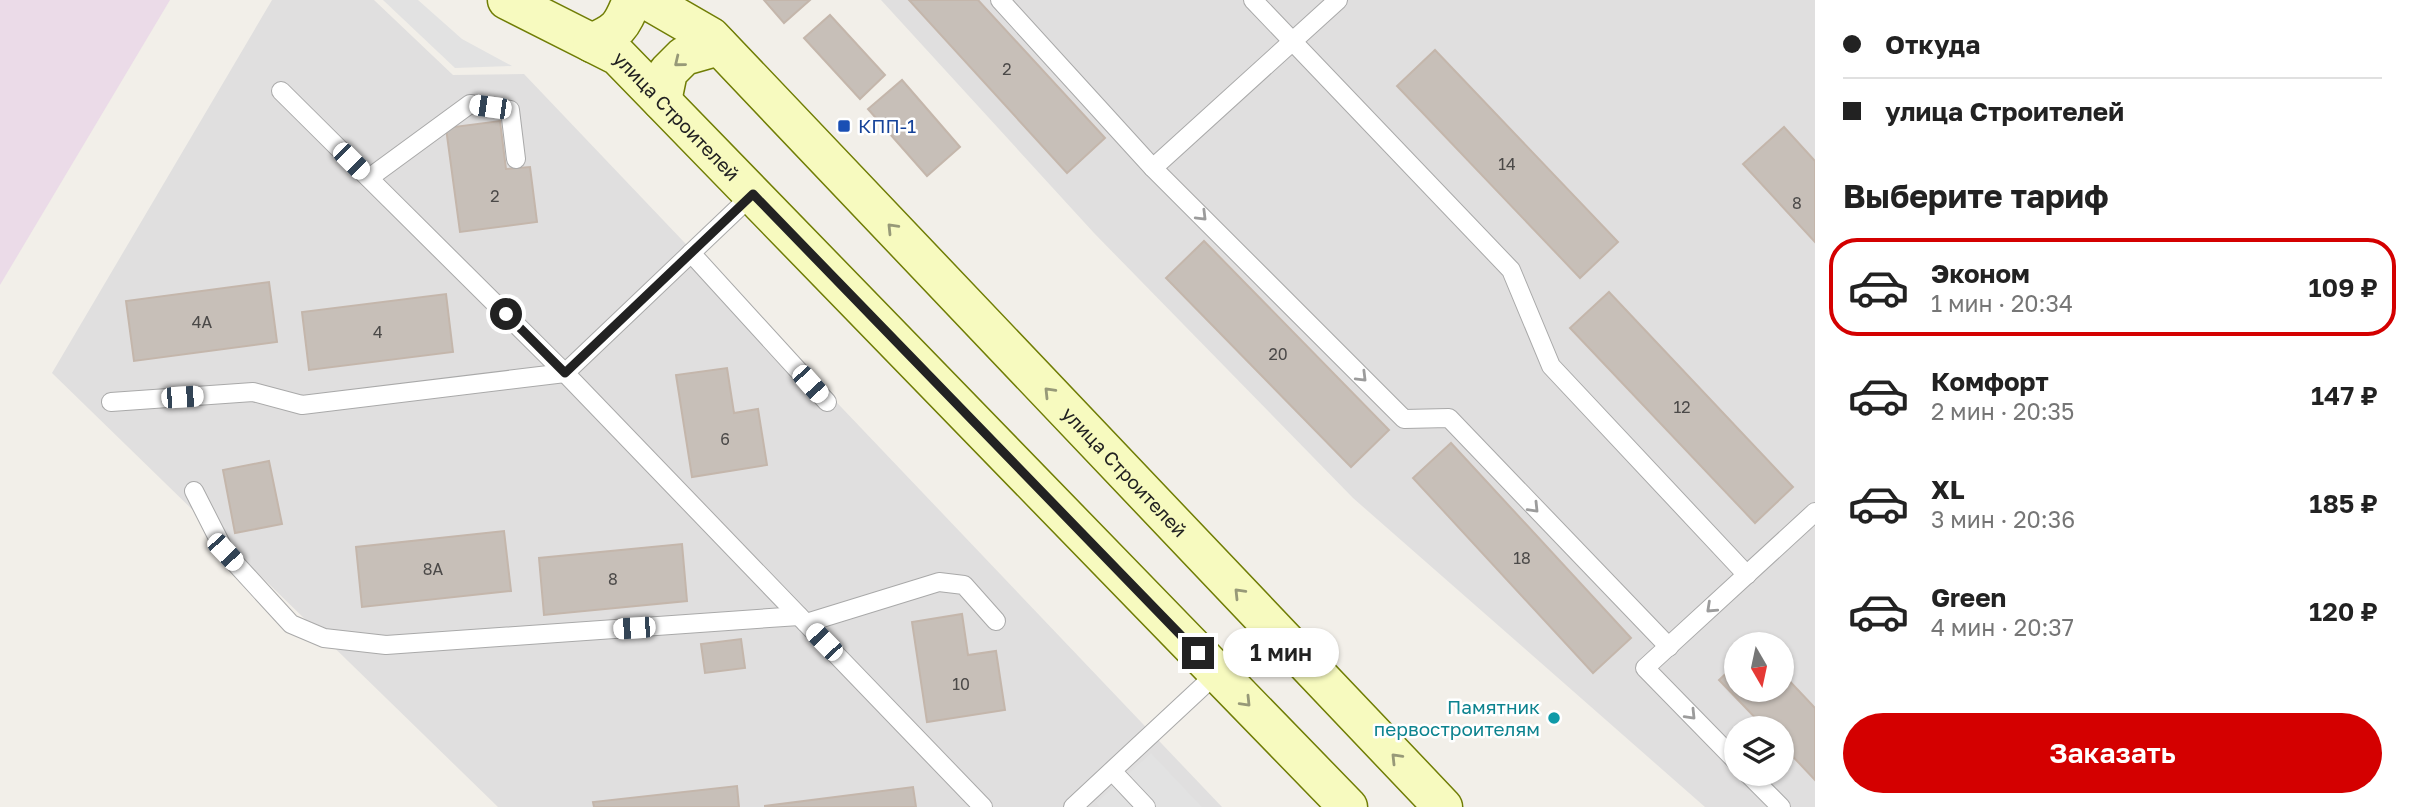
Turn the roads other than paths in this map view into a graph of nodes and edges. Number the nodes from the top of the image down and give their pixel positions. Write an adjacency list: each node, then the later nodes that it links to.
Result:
1 (507, 0): 8 (main road, улица Строителей)
2 (632, 0): 8 (main road)
3 (647, 0): 9 (main road, улица Строителей)
4 (1000, 0): 13 (lane)
5 (1253, 0): 7 (lane)
6 (1338, 0): 7 (lane)
7 (1291, 42): 13 (lane); 22 (lane)
8 (592, 43): 11 (main road, улица Строителей)
9 (719, 46): 11 (main road, one-way to 11); 34 (main road, улица Строителей, one-way to 9)
10 (281, 91): 14 (lane)
11 (662, 101): 15 (main road, улица Строителей)
12 (516, 159): 14 (lane)
13 (1153, 168): 25 (lane, one-way to 25)
14 (369, 178): 17 (lane)
15 (753, 194): 16 (lane); 26 (main road, улица Строителей)
16 (691, 253): 17 (lane); 19 (lane)
17 (565, 373): 18 (lane); 23 (lane)
18 (111, 401)
19 (827, 402)
20 (194, 491): 23 (lane)
21 (1815, 512): 22 (lane)
22 (1747, 575): 25 (lane, one-way to 25)
23 (802, 620): 24 (lane); 30 (lane)
24 (996, 621)
25 (1669, 646): 27 (lane, one-way to 27)
26 (1217, 673): 28 (lane); 33 (main road, улица Строителей, one-way to 33)
27 (1724, 749)
28 (1113, 772): 31 (lane); 32 (lane)
29 (1760, 786): 35 (lane)
30 (983, 807)
31 (1073, 807)
32 (1146, 807)
33 (1348, 807)
34 (1443, 807)
35 (1781, 807)

